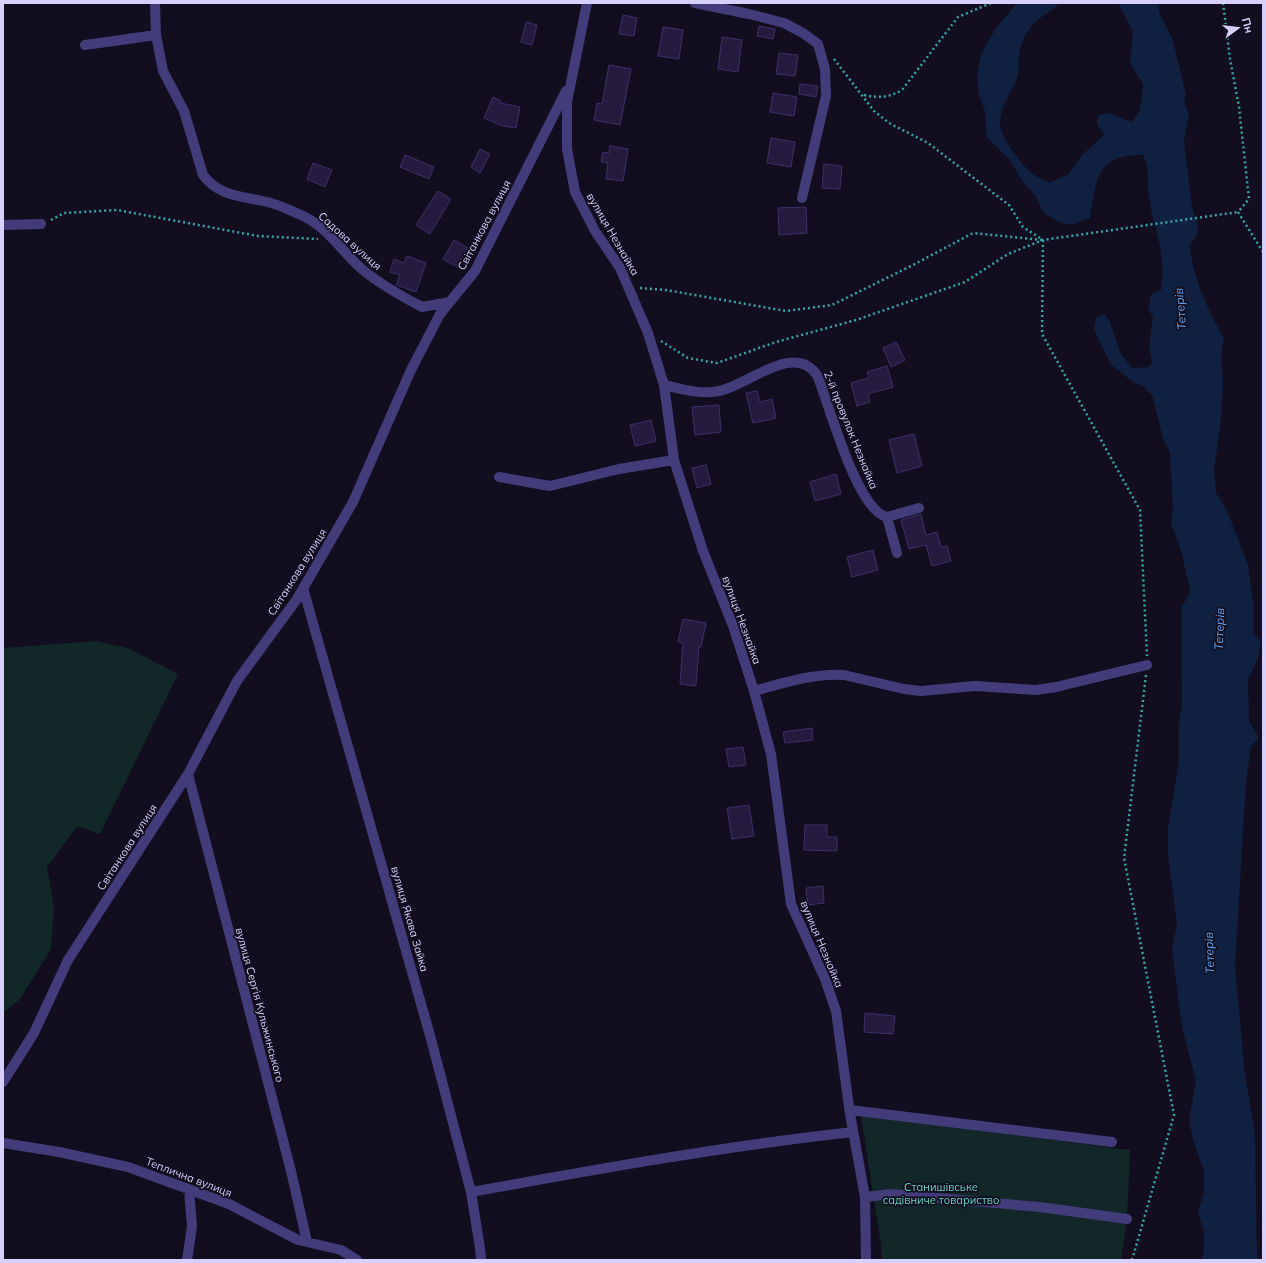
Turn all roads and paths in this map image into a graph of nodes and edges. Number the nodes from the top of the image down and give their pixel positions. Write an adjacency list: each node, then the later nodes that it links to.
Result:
1 (155, 3): 6 (street, Садова вулиця)
2 (587, 3): 9 (street, вулиця Незнайка)
3 (695, 3): 11 (street)
4 (991, 3): 10 (path)
5 (1223, 3): 12 (path)
6 (156, 35): 7 (street); 15 (street, Садова вулиця)
7 (85, 45)
8 (836, 60): 10 (path)
9 (572, 80): 18 (street, вулиця Незнайка); 19 (street, Світанкова вулиця)
10 (863, 95): 16 (path)
11 (802, 198)
12 (1238, 212): 16 (path); 17 (path)
13 (41, 224): 14 (street); 15 (path)
14 (3, 225)
15 (332, 238): 19 (street, Садова вулиця)
16 (1044, 240): 18 (path); 20 (path); 28 (path)
17 (1263, 252)
18 (629, 287): 20 (street, вулиця Незнайка)
19 (450, 302): 27 (street, Світанкова вулиця)
20 (648, 333): 21 (street, вулиця Незнайка)
21 (664, 385): 22 (street, вулиця Незнайка); 25 (street, 2-й провулок Незнайка)
22 (674, 460): 23 (street); 29 (street, вулиця Незнайка)
23 (499, 477)
24 (919, 508): 25 (street)
25 (887, 517): 26 (street)
26 (897, 553)
27 (303, 588): 30 (street, Світанкова вулиця); 37 (street, вулиця Якова Зайка)
28 (1147, 665): 29 (street); 45 (path)
29 (754, 691): 32 (street, вулиця Незнайка)
30 (188, 774): 31 (street, Світанкова вулиця); 40 (street, вулиця Сергія Кульжинського)
31 (3, 1082)
32 (850, 1110): 33 (street, вулиця Незнайка); 34 (street)
33 (853, 1132): 37 (street); 38 (street, вулиця Незнайка)
34 (1112, 1142)
35 (3, 1143): 36 (street, Теплична вулиця)
36 (188, 1189): 40 (street, Теплична вулиця); 41 (street)
37 (471, 1192): 43 (street, вулиця Якова Зайка)
38 (865, 1197): 39 (street); 44 (street, вулиця Незнайка)
39 (1128, 1219)
40 (308, 1242): 42 (street, Теплична вулиця)
41 (187, 1260)
42 (357, 1260)
43 (480, 1260)
44 (866, 1260)
45 (1132, 1260)

